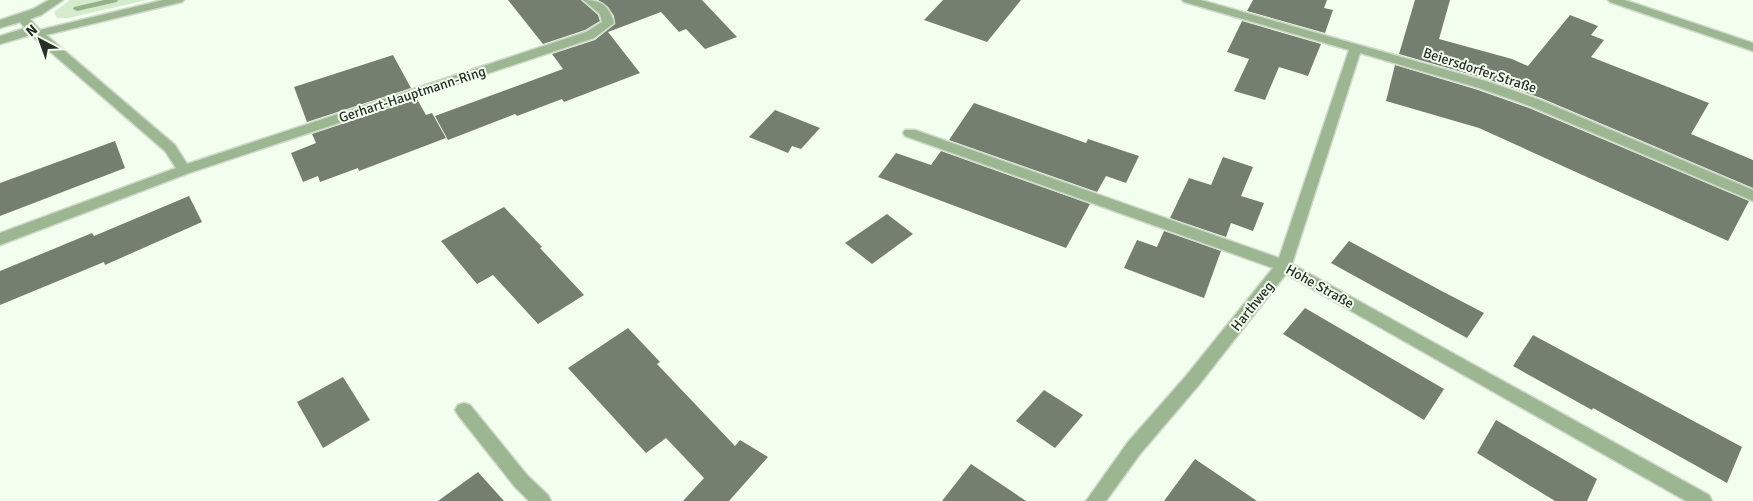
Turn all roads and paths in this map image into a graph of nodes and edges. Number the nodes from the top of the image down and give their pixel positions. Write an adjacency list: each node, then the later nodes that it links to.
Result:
1 (57, 0): 6 (street)
2 (178, 0): 8 (street)
3 (589, 0): 13 (street, Gerhart-Hauptmann-Ring)
4 (1188, 0): 10 (street, Beiersdorfer Straße)
5 (1614, 0): 11 (street)
6 (22, 18): 7 (street); 8 (street)
7 (0, 24)
8 (35, 32): 9 (street); 13 (street)
9 (0, 40)
10 (1356, 47): 14 (street, Beiersdorfer Straße); 16 (street, Harthweg)
11 (1753, 47)
12 (910, 133): 16 (street, Hohe Straße)
13 (184, 170): 15 (street, Gerhart-Hauptmann-Ring)
14 (1753, 196)
15 (0, 239)
16 (1284, 266): 19 (street, Harthweg); 20 (street, Hohe Straße)
17 (464, 410): 18 (street)
18 (542, 501)
19 (1095, 501)
20 (1703, 501)

